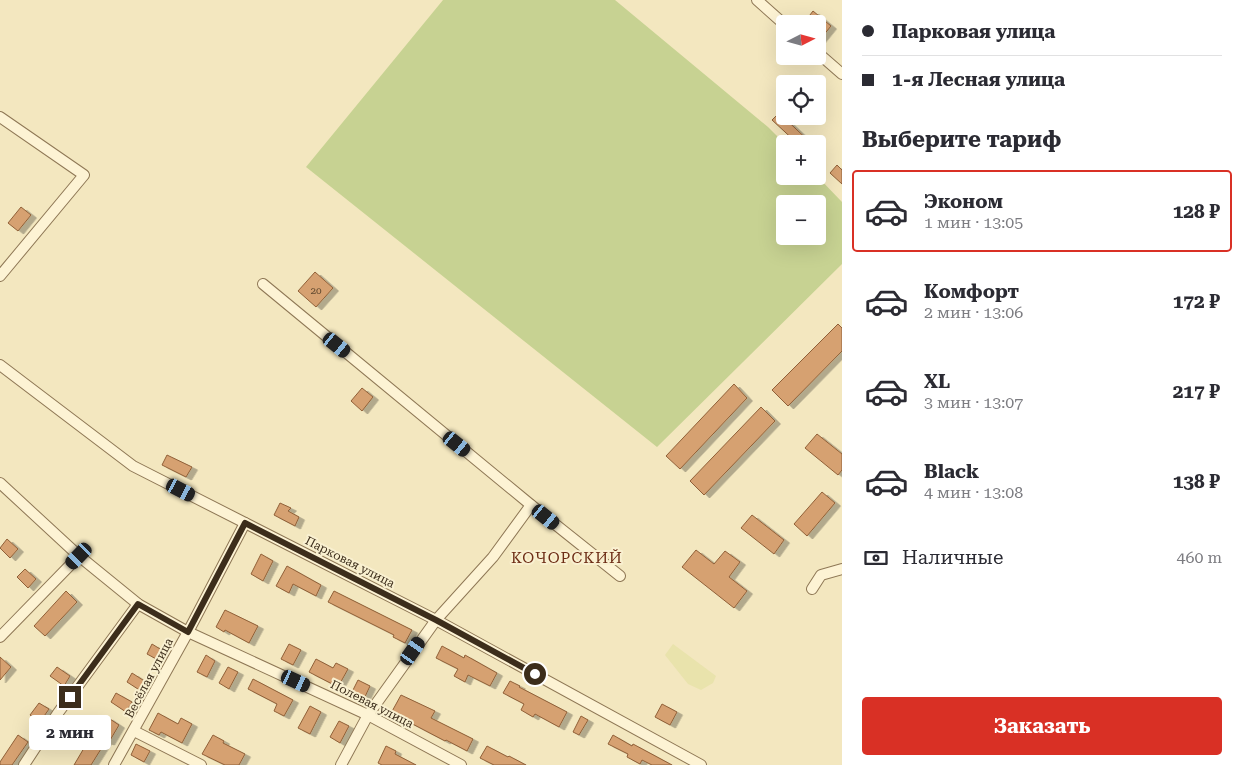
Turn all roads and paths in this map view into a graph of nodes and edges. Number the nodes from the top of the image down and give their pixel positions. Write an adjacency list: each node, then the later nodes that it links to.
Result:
1 (757, 0): 2 (street)
2 (776, 16)
3 (826, 60): 4 (street)
4 (842, 74)
5 (0, 117): 6 (street)
6 (0, 276)
7 (263, 284): 10 (street)
8 (0, 365): 11 (street, Парковая улица)
9 (0, 483): 12 (street, Полевая улица)
10 (531, 505): 14 (street); 17 (street)
11 (245, 523): 17 (street, Парковая улица); 18 (street, Весёлая улица)
12 (79, 556): 16 (street, Полевая улица); 19 (street)
13 (842, 569): 15 (street)
14 (620, 576)
15 (812, 589)
16 (138, 604): 18 (street, Полевая улица); 22 (street)
17 (436, 620): 20 (street); 27 (street, Парковая улица)
18 (188, 632): 20 (street, Полевая улица); 21 (street, Весёлая улица)
19 (0, 637)
20 (368, 714): 25 (street); 26 (street, Полевая улица)
21 (134, 731): 23 (street, Весёлая улица); 24 (street)
22 (24, 765)
23 (114, 765)
24 (201, 765)
25 (341, 765)
26 (461, 765)
27 (701, 765)

